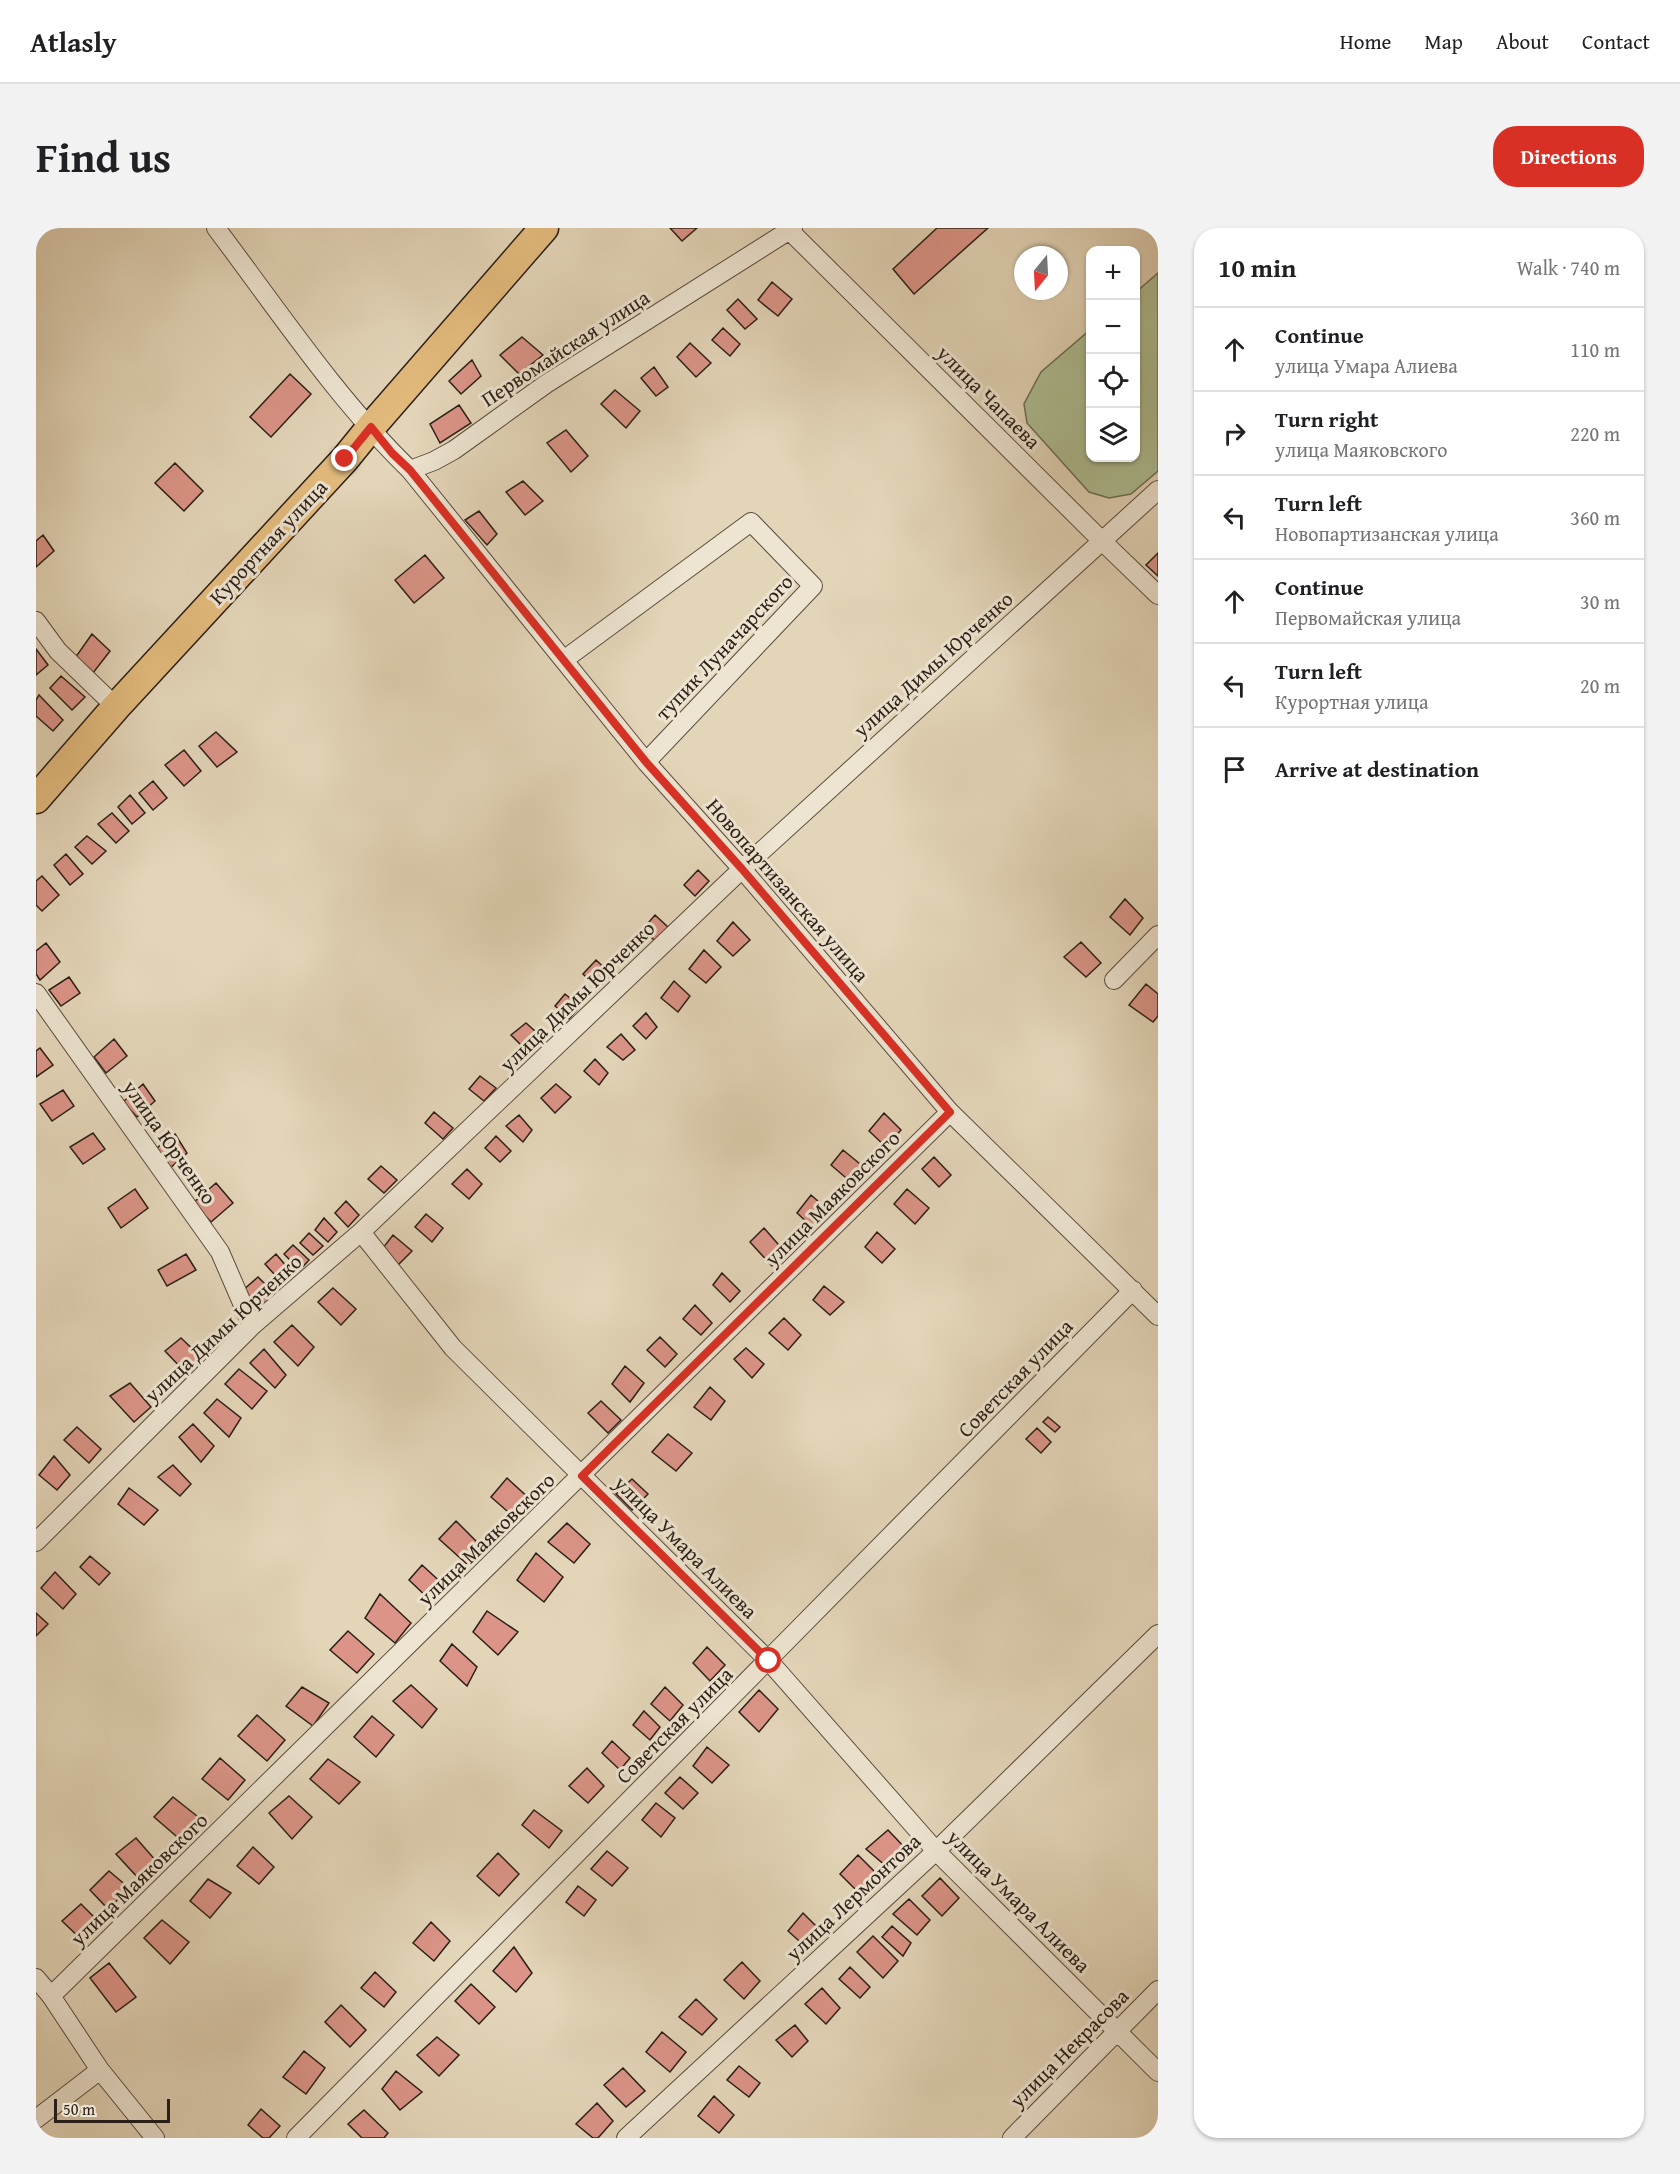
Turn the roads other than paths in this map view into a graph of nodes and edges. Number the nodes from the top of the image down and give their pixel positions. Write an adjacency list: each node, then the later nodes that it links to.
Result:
1 (216, 228): 4 (street)
2 (543, 228): 4 (main road, Курортная улица)
3 (791, 229): 5 (street, Первомайская улица); 7 (street, улица Чапаева)
4 (371, 427): 5 (street); 11 (main road, Курортная улица)
5 (410, 470): 10 (street, Новопартизанская улица)
6 (1158, 490): 7 (street, улица Димы Юрченко)
7 (1102, 541): 8 (street, улица Чапаева); 14 (street, улица Димы Юрченко)
8 (1158, 594)
9 (36, 621): 11 (street)
10 (564, 659): 12 (street, Новопартизанская улица); 12 (street, тупик Луначарского)
11 (116, 707): 13 (main road, Курортная улица)
12 (646, 762): 14 (street, Новопартизанская улица)
13 (36, 799)
14 (742, 869): 18 (street, Новопартизанская улица); 19 (street, улица Димы Юрченко)
15 (1158, 935): 16 (street)
16 (1114, 980)
17 (36, 993): 22 (street, улица Юрченко)
18 (950, 1112): 20 (street, Новопартизанская улица); 23 (street, улица Маяковского)
19 (361, 1232): 22 (street, улица Димы Юрченко); 23 (street, улица Умара Алиева)
20 (1133, 1290): 21 (street, Новопартизанская улица); 26 (street, Советская улица)
21 (1158, 1316)
22 (252, 1326): 24 (street, улица Димы Юрченко)
23 (582, 1476): 26 (street, улица Умара Алиева); 30 (street, улица Маяковского)
24 (36, 1542)
25 (1158, 1634): 27 (street, улица Лермонтова)
26 (769, 1661): 27 (street, улица Умара Алиева); 36 (street, Советская улица)
27 (936, 1851): 31 (street, улица Умара Алиева); 37 (street, улица Лермонтова)
28 (36, 1978): 30 (street)
29 (1158, 1990): 31 (street, улица Некрасова)
30 (51, 1996): 32 (street)
31 (1118, 2032): 33 (street, улица Умара Алиева); 38 (street, улица Некрасова)
32 (100, 2070): 34 (street); 35 (street)
33 (1158, 2072)
34 (36, 2119)
35 (155, 2138)
36 (296, 2138)
37 (626, 2138)
38 (1012, 2138)

